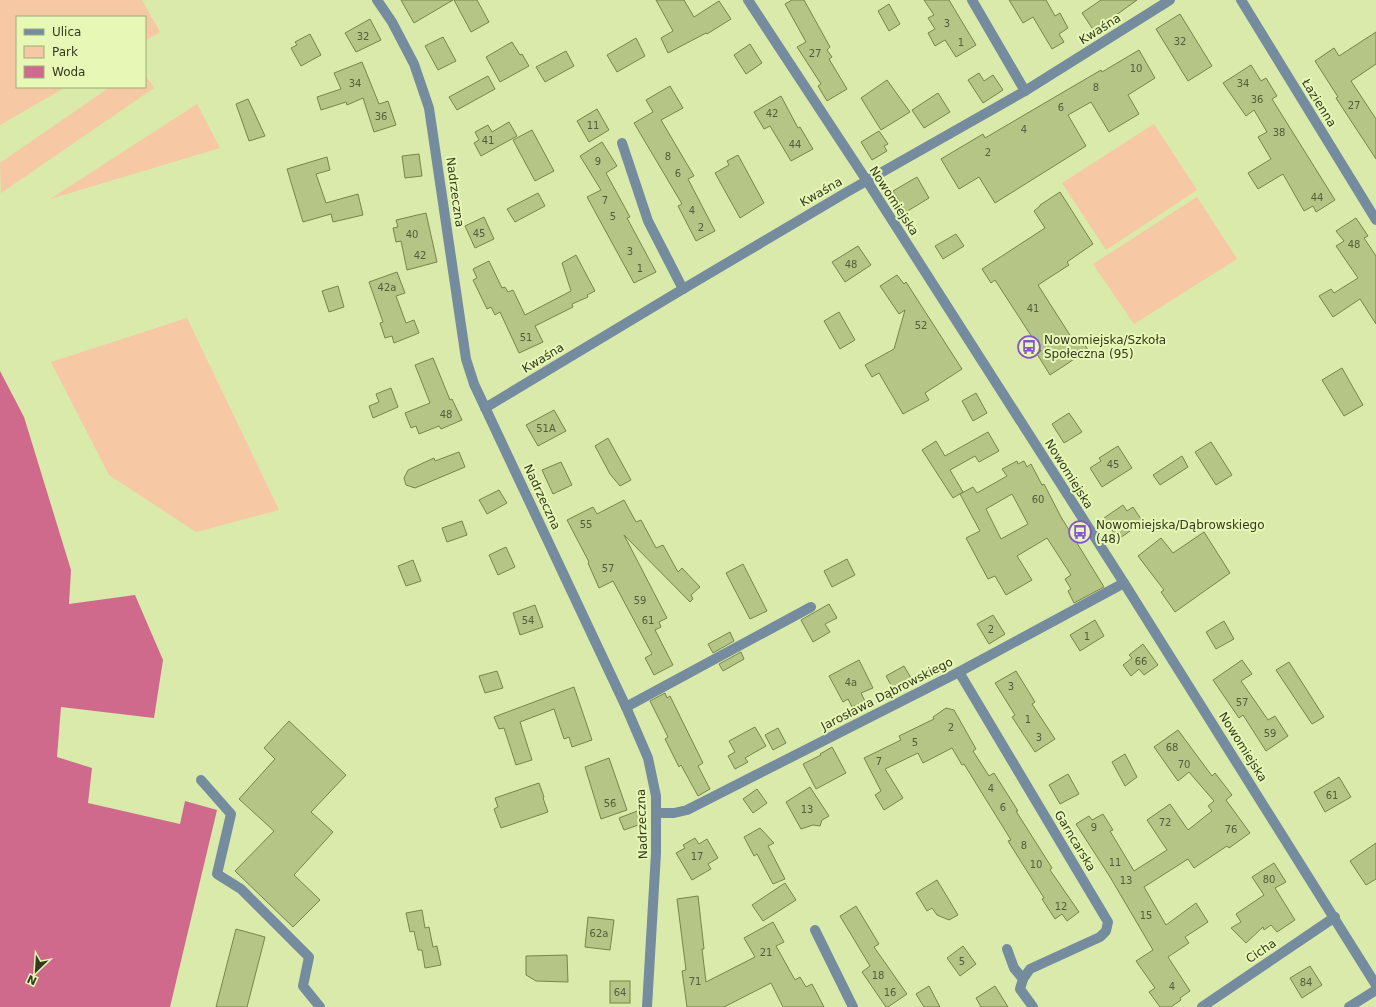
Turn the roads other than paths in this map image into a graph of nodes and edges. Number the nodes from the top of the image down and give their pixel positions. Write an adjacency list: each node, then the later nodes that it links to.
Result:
1 (377, 0): 11 (street, Nadrzeczna)
2 (748, 0): 8 (street, Nowomiejska)
3 (972, 0): 6 (street)
4 (1170, 0): 6 (street, Kwaśna)
5 (1241, 0): 9 (street, Łazienna)
6 (1025, 91): 8 (street, Kwaśna)
7 (622, 143): 10 (street)
8 (867, 181): 10 (street, Kwaśna); 12 (street, Nowomiejska)
9 (1376, 220)
10 (683, 289): 11 (street, Kwaśna)
11 (485, 408): 15 (street, Nadrzeczna)
12 (1124, 583): 14 (street, Jarosława Dąbrowskiego); 18 (street, Nowomiejska)
13 (811, 607): 15 (street)
14 (959, 672): 17 (street, Jarosława Dąbrowskiego); 21 (street, Garncarska)
15 (626, 707): 17 (street, Nadrzeczna)
16 (201, 780): 24 (street)
17 (657, 813): 25 (street, Nadrzeczna)
18 (1335, 917): 22 (street, Nowomiejska); 28 (street, Cicha)
19 (815, 930): 26 (street)
20 (1007, 949): 21 (street)
21 (1023, 979): 27 (street)
22 (1376, 985)
23 (1376, 990): 29 (street)
24 (320, 1007)
25 (647, 1007)
26 (853, 1007)
27 (1033, 1007)
28 (1202, 1007)
29 (1349, 1007)

